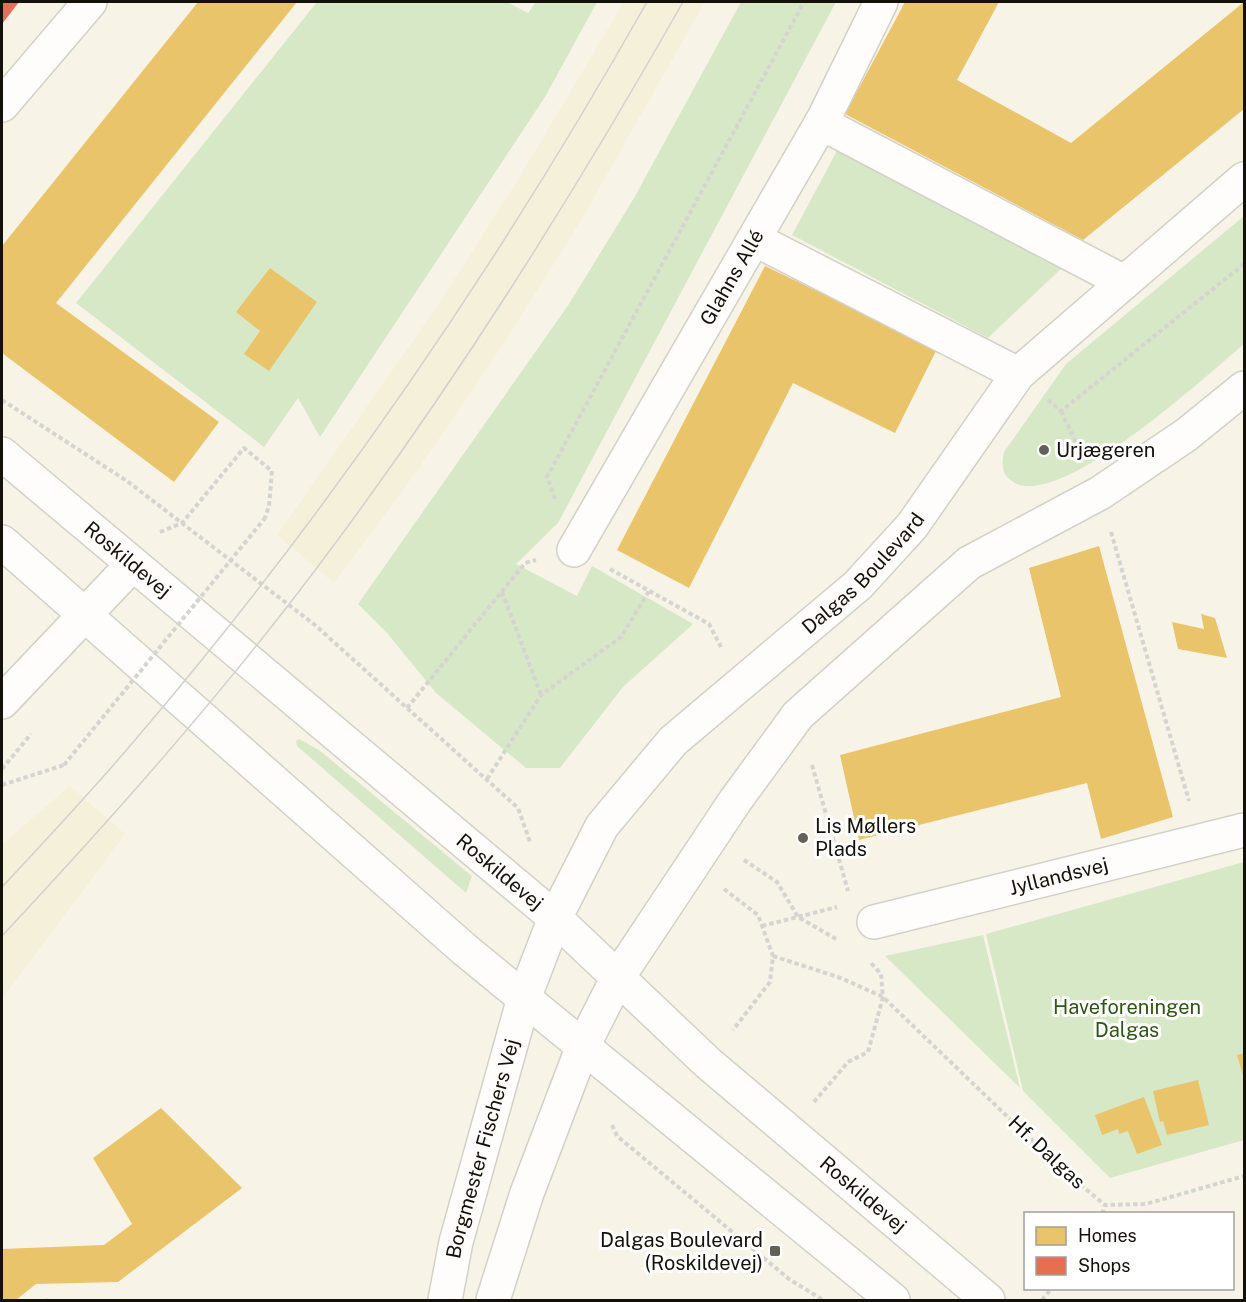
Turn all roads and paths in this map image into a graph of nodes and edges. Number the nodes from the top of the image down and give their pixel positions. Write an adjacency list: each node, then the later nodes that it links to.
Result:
1 (90, 2): 4 (street)
2 (804, 2): 15 (path)
3 (881, 2): 5 (street, Glahns Allé)
4 (2, 105)
5 (821, 123): 7 (street, Glahns Allé); 9 (street)
6 (1245, 179): 9 (street, Dalgas Boulevard)
7 (754, 239): 10 (street); 19 (street, Glahns Allé)
8 (1245, 264): 13 (path)
9 (1124, 282): 10 (street, Dalgas Boulevard)
10 (1017, 374): 13 (path); 24 (street, Dalgas Boulevard)
11 (1245, 388): 16 (street)
12 (2, 400): 17 (path)
13 (1061, 411): 16 (path)
14 (2, 454): 20 (street, Roskildevej)
15 (547, 477)
16 (1100, 493): 28 (street); 32 (path)
17 (182, 524): 27 (path); 30 (path, bridge)
18 (2, 542): 23 (street)
19 (574, 550): 21 (path); 22 (path)
20 (132, 565): 23 (street); 38 (street, Roskildevej)
21 (649, 591): 24 (path); 25 (path)
22 (502, 592): 25 (path); 27 (path)
23 (86, 616): 26 (street); 46 (street)
24 (741, 685): 38 (street, Dalgas Boulevard)
25 (541, 695): 29 (path)
26 (2, 702)
27 (407, 708): 29 (path)
28 (798, 716): 33 (street); 35 (path)
29 (487, 779): 34 (path)
30 (2, 784)
31 (1245, 830): 32 (street, Jyllandsvej)
32 (1200, 843): 39 (street, Jyllandsvej)
33 (702, 851): 37 (path); 40 (path); 44 (street)
34 (533, 852)
35 (848, 892)
36 (841, 906): 37 (path)
37 (798, 916): 40 (path); 41 (path)
38 (555, 918): 44 (street, Roskildevej); 46 (street, Dalgas Boulevard)
39 (874, 922)
40 (762, 926): 42 (path)
41 (837, 939)
42 (773, 956): 45 (path, Hf. Dalgas); 48 (path)
43 (866, 956): 45 (path)
44 (618, 977): 47 (street); 48 (street, Roskildevej)
45 (883, 997): 49 (path); 51 (path, Hf. Dalgas)
46 (524, 998): 47 (street); 53 (street, Borgmester Fischers Vej)
47 (583, 1046): 54 (street); 55 (street)
48 (708, 1063): 49 (street, Roskildevej)
49 (789, 1131): 56 (street, Roskildevej)
50 (1245, 1176): 51 (path)
51 (1106, 1205): 52 (path)
52 (1103, 1212)
53 (445, 1300)
54 (492, 1300)
55 (893, 1300)
56 (988, 1300)

